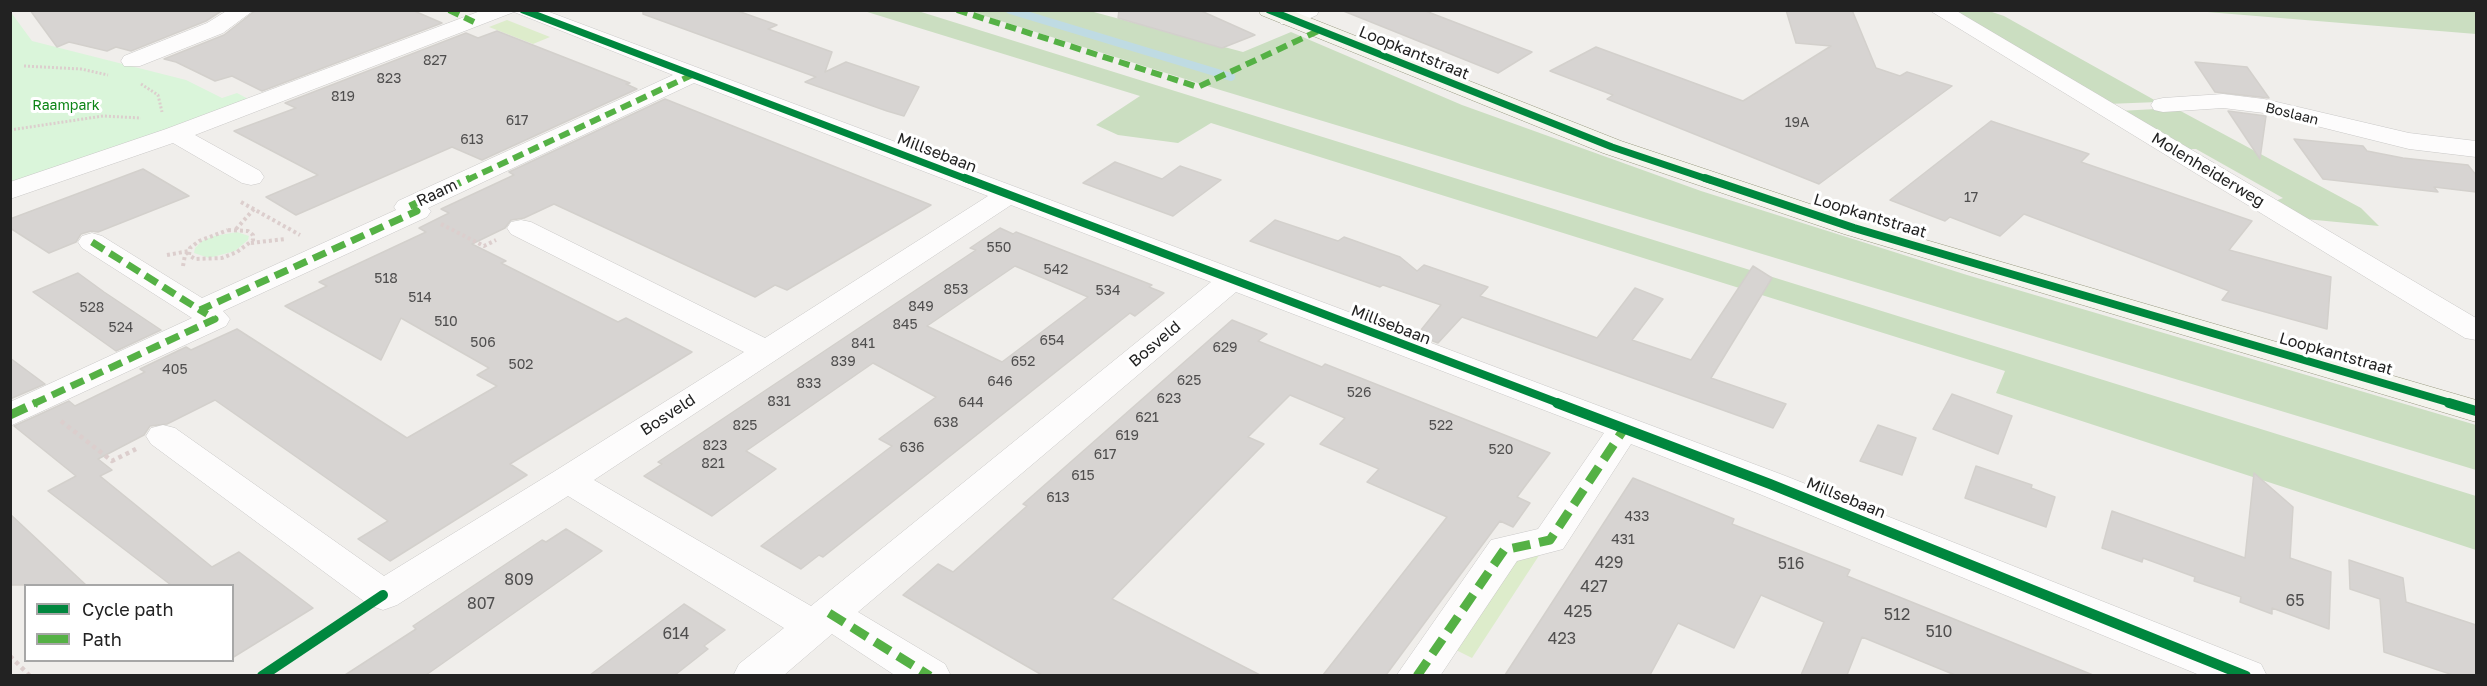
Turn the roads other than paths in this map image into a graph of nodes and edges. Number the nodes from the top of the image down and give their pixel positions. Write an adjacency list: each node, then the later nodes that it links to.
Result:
1 (244, 10): 6 (street)
2 (504, 10): 9 (street)
3 (523, 10): 7 (street, Millsebaan)
4 (1939, 10): 18 (street, Molenheiderweg)
5 (1289, 13): 21 (street, Loopkantstraat)
6 (132, 71)
7 (692, 75): 13 (street, Millsebaan); 17 (street, Raam)
8 (2163, 105): 10 (street, Boslaan)
9 (168, 127): 11 (street); 12 (street)
10 (2476, 148)
11 (251, 177)
12 (10, 191)
13 (1007, 196): 16 (street, Millsebaan); 19 (street, Bosveld)
14 (521, 228): 19 (street)
15 (92, 242): 17 (street)
16 (1231, 281): 22 (street, Millsebaan); 25 (street, Bosveld)
17 (200, 310): 20 (street)
18 (2476, 331)
19 (767, 351): 24 (street, Bosveld)
20 (24, 408)
21 (2476, 411)
22 (1624, 429): 28 (street); 29 (street, Millsebaan)
23 (163, 436): 24 (street)
24 (568, 480): 25 (street)
25 (821, 620): 26 (street, Bosveld); 27 (street)
26 (754, 675)
27 (930, 675)
28 (1417, 675)
29 (2246, 675)

